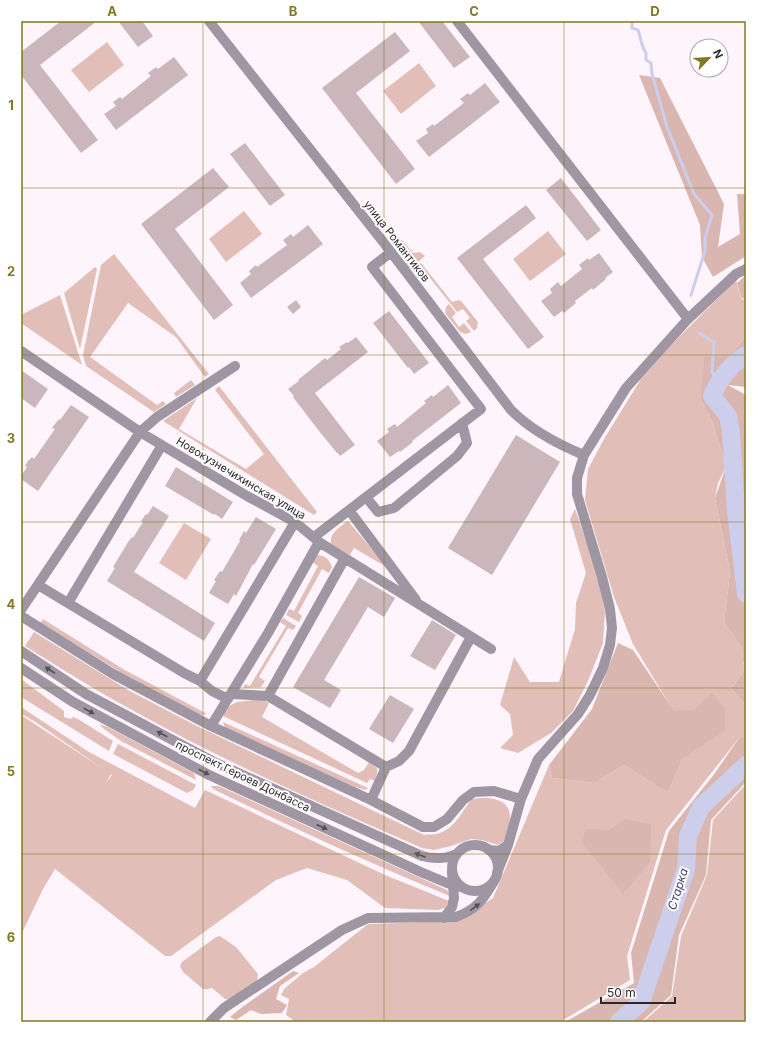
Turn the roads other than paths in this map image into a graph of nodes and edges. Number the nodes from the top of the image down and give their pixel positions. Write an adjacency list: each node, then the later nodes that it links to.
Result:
1 (209, 21): 3 (street, улица Романтиков)
2 (457, 21): 5 (street)
3 (391, 252): 8 (street); 11 (street, улица Романтиков)
4 (746, 269): 5 (street)
5 (688, 319): 11 (street)
6 (21, 351): 9 (street, Новокузнечихинская улица)
7 (235, 366): 9 (street)
8 (462, 423): 12 (street); 12 (street)
9 (140, 432): 10 (street, Новокузнечихинская улица); 17 (street)
10 (162, 445): 14 (street, Новокузнечихинская улица); 18 (street)
11 (584, 455): 31 (street)
12 (366, 497): 13 (street)
13 (348, 510): 15 (street); 19 (street)
14 (295, 522): 15 (street, Новокузнечихинская улица); 26 (street)
15 (316, 539): 16 (street, Новокузнечихинская улица); 27 (street)
16 (345, 558): 19 (street, Новокузнечихинская улица); 28 (street)
17 (38, 585): 18 (street); 20 (street)
18 (68, 603): 26 (street)
19 (420, 604): 22 (street, Новокузнечихинская улица)
20 (21, 610)
21 (21, 616): 29 (street)
22 (471, 636): 23 (street, Новокузнечихинская улица); 30 (street)
23 (491, 649)
24 (21, 651): 35 (street, проспект Героев Донбасса, one-way to 24)
25 (21, 668): 38 (street, проспект Героев Донбасса, one-way to 38)
26 (200, 681): 27 (street)
27 (230, 696): 28 (street); 29 (street)
28 (268, 696): 30 (street)
29 (211, 726): 32 (street)
30 (386, 767): 32 (street)
31 (521, 799): 32 (street); 33 (street)
32 (371, 800)
33 (508, 845): 34 (street); 37 (street)
34 (489, 850): 35 (street); 37 (street)
35 (457, 854): 36 (street)
36 (452, 872): 38 (street); 39 (street)
37 (496, 877): 39 (street); 40 (street, one-way to 37)
38 (453, 885): 39 (street, проспект Героев Донбасса); 40 (street)
39 (464, 888)
40 (444, 918): 41 (street)
41 (210, 1022)

